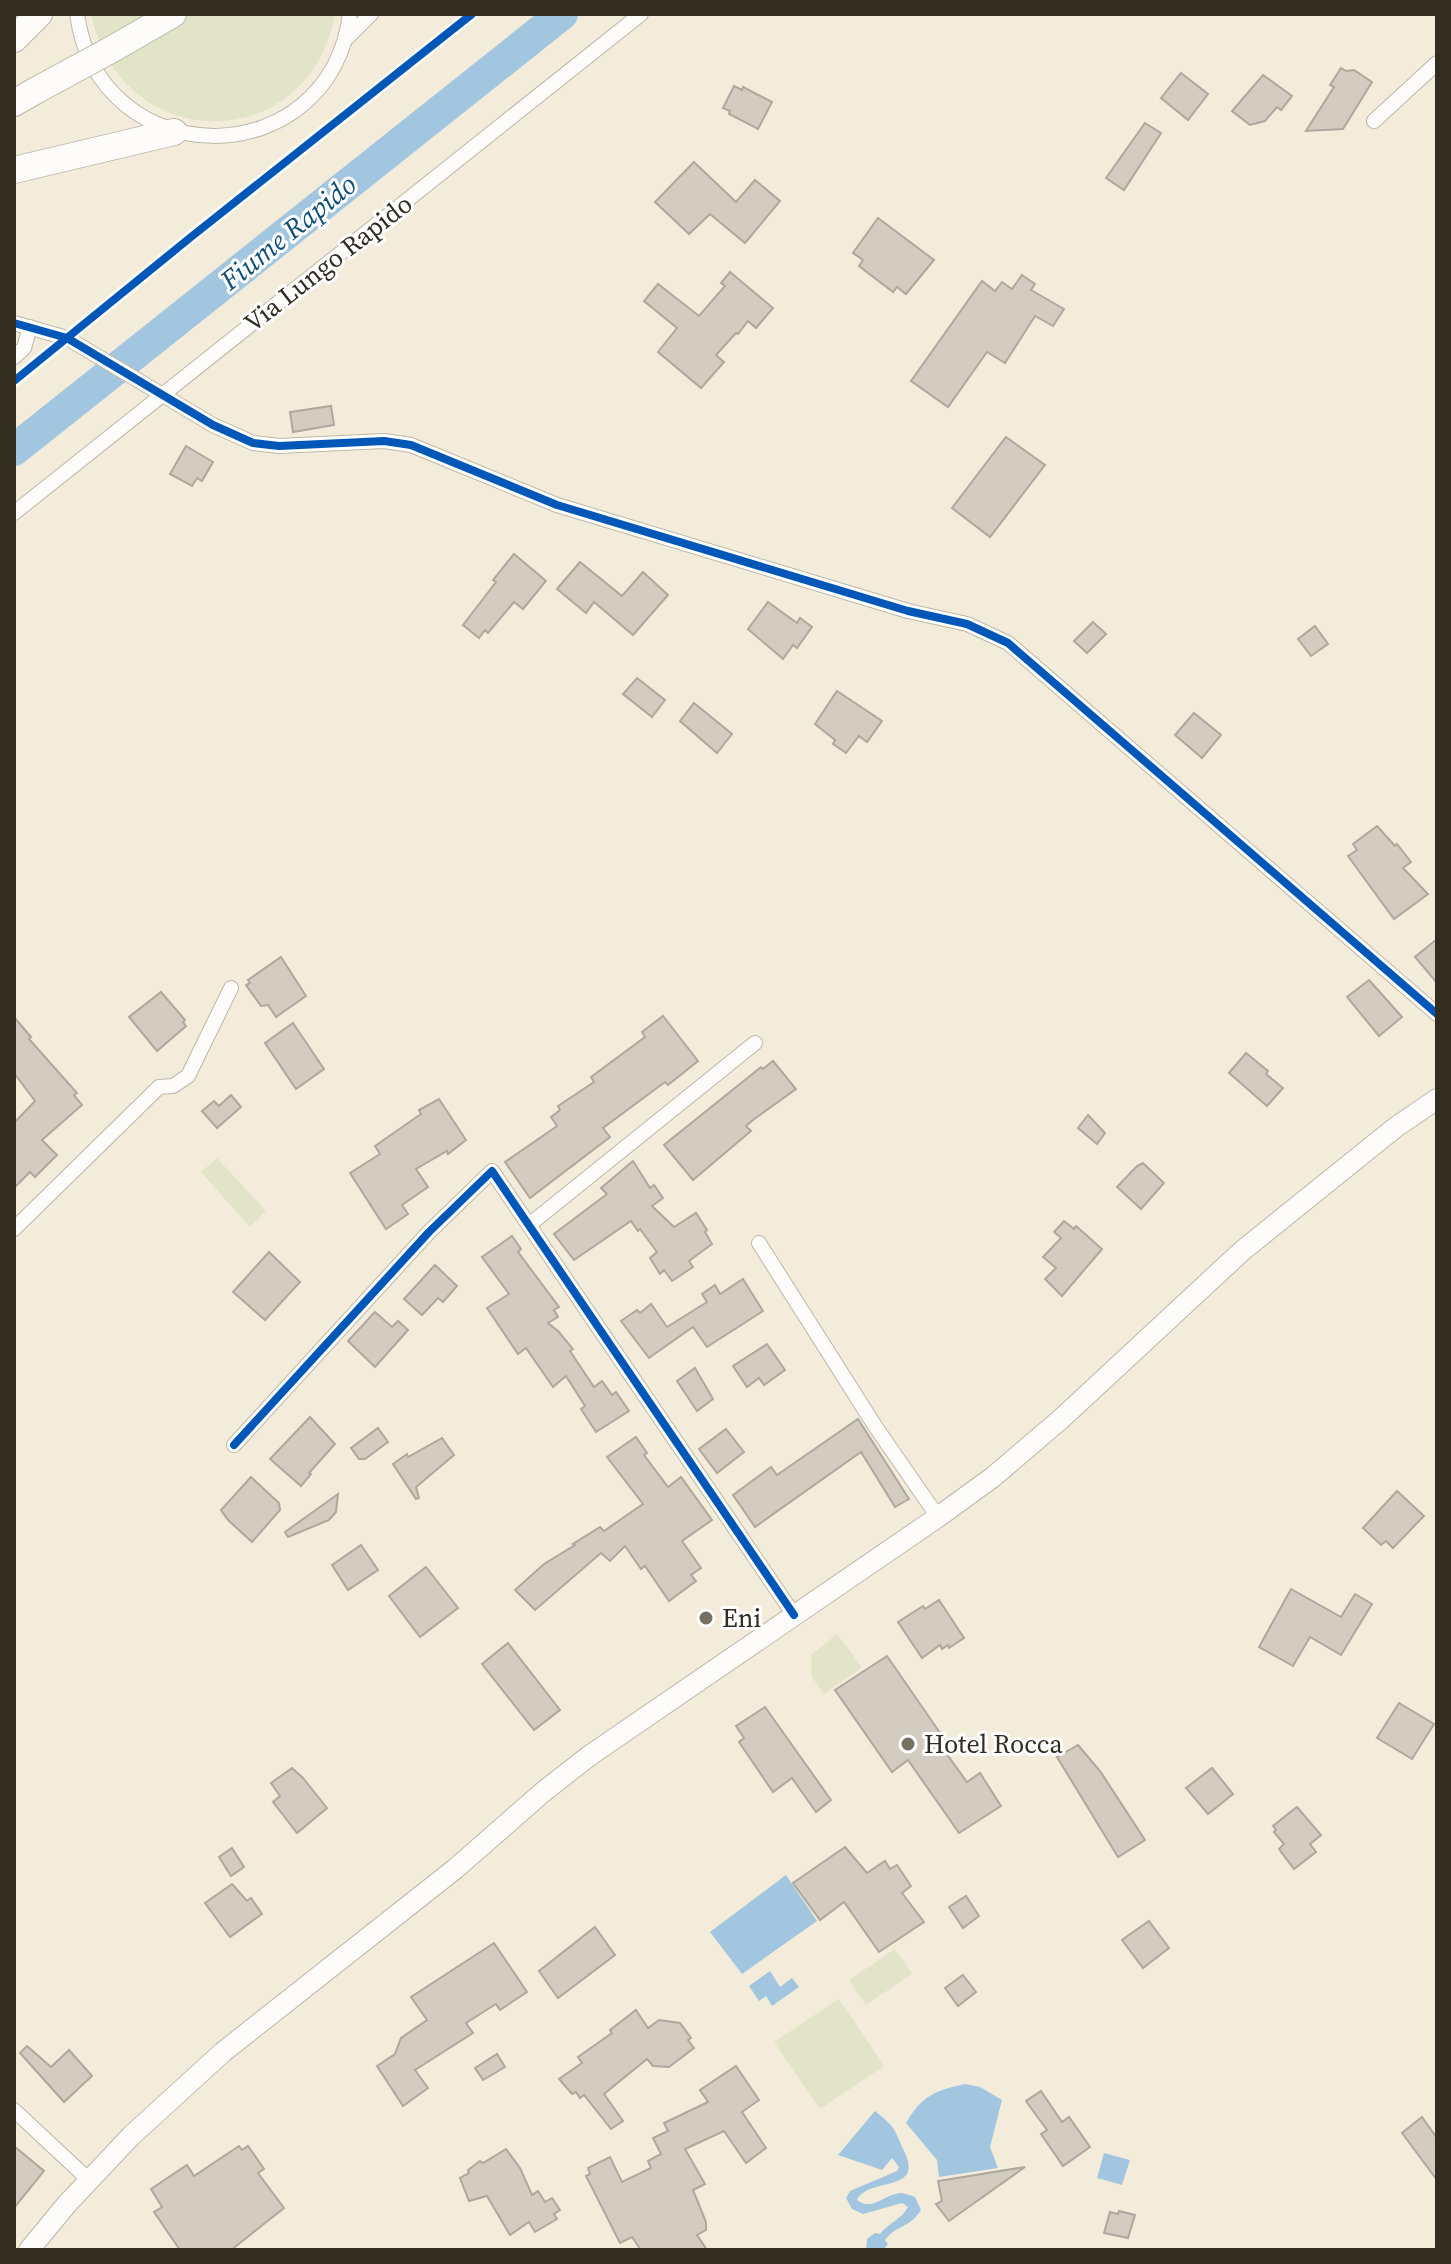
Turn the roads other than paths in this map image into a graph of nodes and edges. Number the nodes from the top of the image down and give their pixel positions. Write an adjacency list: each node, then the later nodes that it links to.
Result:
1 (39, 14): 8 (highway)
2 (77, 14): 12 (street)
3 (173, 14): 10 (highway, bridge)
4 (350, 14): 7 (street)
5 (371, 14): 7 (street)
6 (641, 14): 17 (street, Via Lungo Rapido)
7 (347, 38): 12 (street)
8 (14, 39)
9 (1437, 63): 11 (street)
10 (24, 97)
11 (1374, 121)
12 (174, 132): 13 (highway)
13 (14, 170)
14 (14, 323): 15 (street)
15 (30, 327): 16 (street); 17 (street)
16 (14, 357)
17 (162, 395): 18 (street, Via Lungo Rapido); 20 (street)
18 (14, 513)
19 (231, 988): 24 (street)
20 (1437, 1014)
21 (755, 1043): 23 (street)
22 (1437, 1099): 27 (main road)
23 (529, 1225): 26 (street); 28 (street)
24 (14, 1229)
25 (759, 1243): 27 (street)
26 (234, 1445)
27 (938, 1517): 28 (main road)
28 (794, 1615): 30 (main road)
29 (14, 2110): 30 (street)
30 (89, 2180): 31 (main road)
31 (29, 2250)

